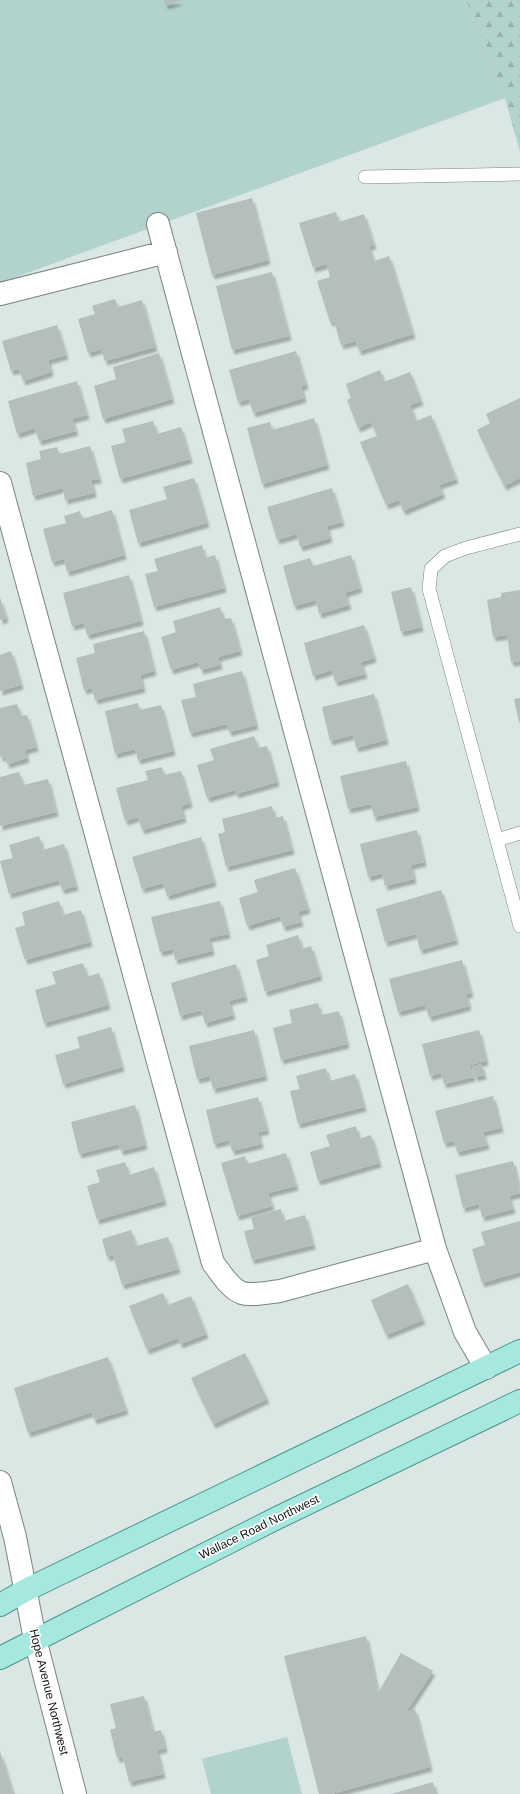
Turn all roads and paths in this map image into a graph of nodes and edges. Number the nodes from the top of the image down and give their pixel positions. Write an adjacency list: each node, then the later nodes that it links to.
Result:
1 (520, 174): 2 (lane)
2 (365, 176)
3 (158, 224): 4 (street)
4 (166, 252): 5 (street); 11 (street)
5 (0, 294)
6 (0, 484): 11 (street)
7 (520, 534): 9 (lane)
8 (520, 833): 9 (lane)
9 (497, 840): 10 (lane)
10 (520, 926)
11 (436, 1249): 13 (street)
12 (520, 1351): 13 (main road)
13 (486, 1368): 16 (main road)
14 (520, 1401): 18 (main road, Wallace Road Northwest)
15 (0, 1482): 16 (street, Hope Avenue Northwest)
16 (26, 1590): 17 (main road); 18 (street, Hope Avenue Northwest)
17 (0, 1605)
18 (35, 1639): 19 (main road, Wallace Road Northwest); 20 (street, Hope Avenue Northwest)
19 (0, 1658)
20 (75, 1794)

